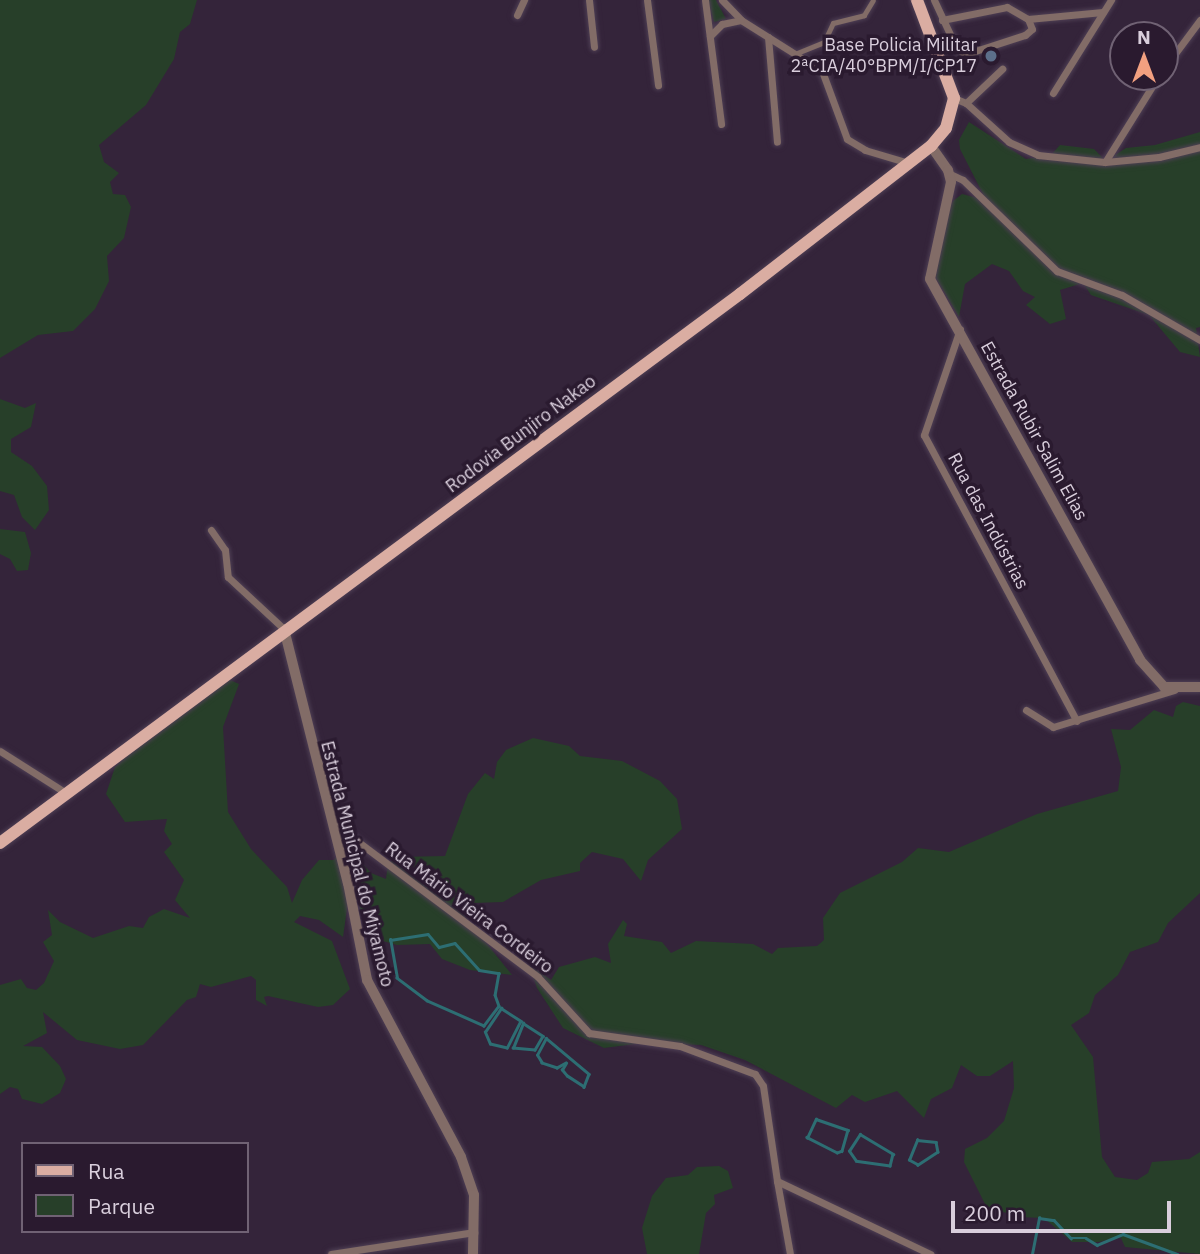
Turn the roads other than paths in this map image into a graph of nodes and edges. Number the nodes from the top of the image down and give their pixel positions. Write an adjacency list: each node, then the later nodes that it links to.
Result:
1 (524, 0): 11 (street)
2 (589, 0): 18 (street)
3 (647, 0): 22 (street)
4 (705, 0): 16 (street)
5 (722, 0): 13 (street)
6 (873, 0): 20 (street)
7 (917, 0): 25 (main road)
8 (934, 0): 14 (street)
9 (1111, 0): 10 (street)
10 (1103, 12): 12 (street); 24 (street)
11 (517, 15)
12 (1028, 19): 14 (street); 14 (street)
13 (741, 20): 16 (street); 17 (street)
14 (942, 20)
15 (1200, 20): 19 (street)
16 (710, 36): 26 (street)
17 (768, 37): 20 (street); 27 (street)
18 (594, 47)
19 (1179, 48)
20 (797, 53): 31 (street)
21 (1002, 69): 25 (street)
22 (658, 85)
23 (1149, 91): 30 (street)
24 (1053, 93)
25 (960, 101): 28 (main road, Rodovia Bunjiro Nakao); 30 (street)
26 (721, 124)
27 (777, 142)
28 (931, 146): 31 (main road, Rodovia Bunjiro Nakao); 32 (street)
29 (1200, 147): 30 (street)
30 (1105, 162)
31 (909, 163): 36 (main road, Rodovia Bunjiro Nakao)
32 (950, 174): 33 (street, Estrada Rubir Salim Elias); 34 (street)
33 (960, 329): 38 (street, Estrada Rubir Salim Elias); 40 (street, Rua das Indústrias)
34 (1200, 340)
35 (211, 530): 36 (street)
36 (284, 629): 42 (main road, Rodovia Bunjiro Nakao); 43 (street, Estrada Municipal do Miyamoto)
37 (1200, 687): 38 (street)
38 (1174, 690): 40 (street)
39 (1026, 710): 40 (street)
40 (1077, 721)
41 (0, 751): 42 (street)
42 (66, 793): 44 (main road, Rodovia Bunjiro Nakao)
43 (330, 820): 45 (street, Rua Mário Vieira Cordeiro); 46 (street, Estrada Municipal do Miyamoto)
44 (0, 842)
45 (777, 1181): 49 (street, Rua Mário Vieira Cordeiro); 50 (street)
46 (474, 1232): 47 (street); 48 (street, Estrada Municipal do Miyamoto)
47 (331, 1254)
48 (473, 1254)
49 (790, 1254)
50 (930, 1254)

